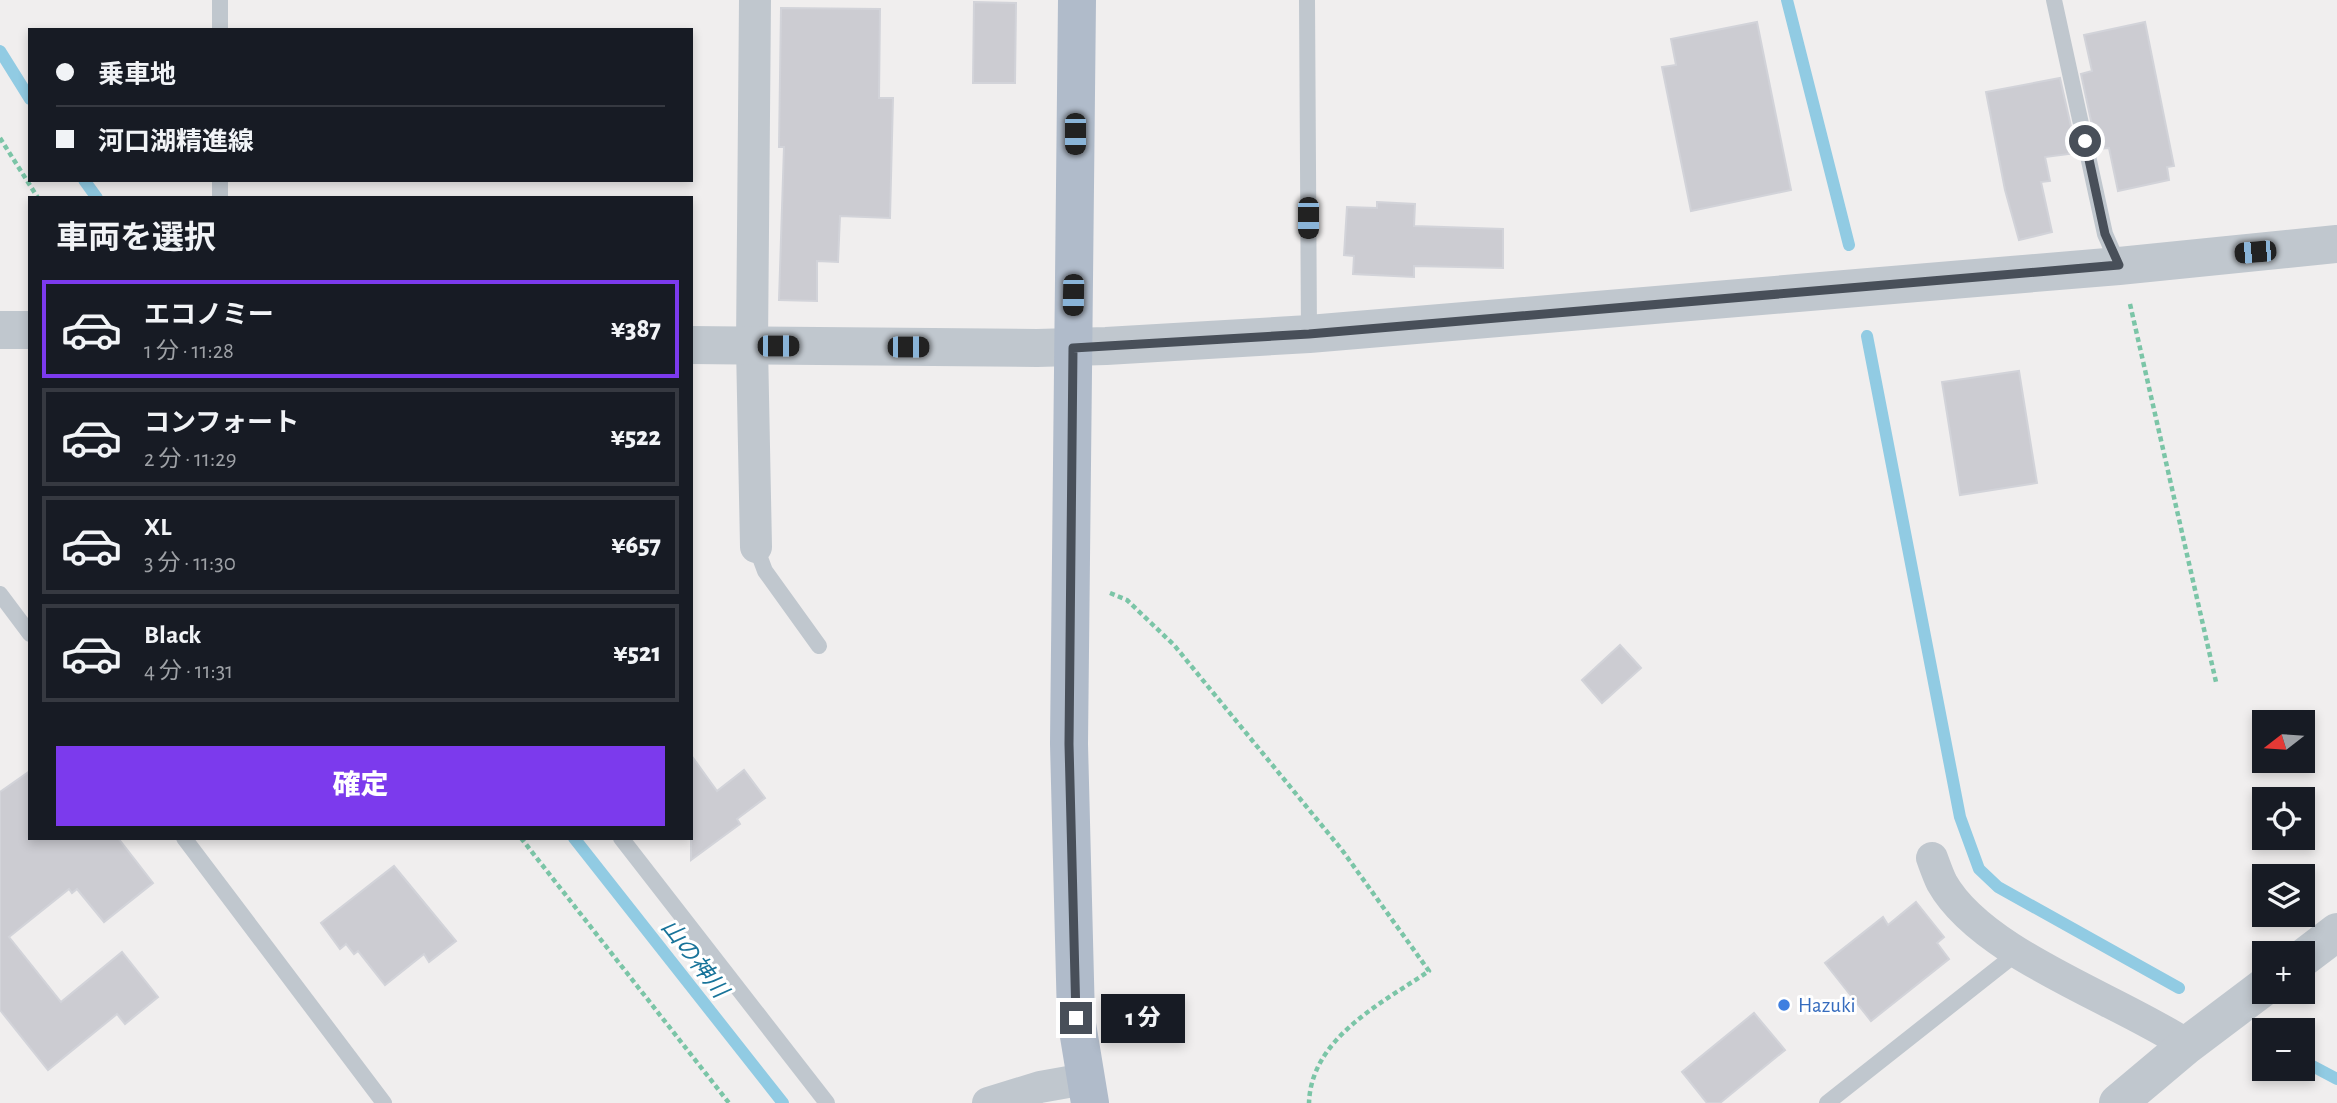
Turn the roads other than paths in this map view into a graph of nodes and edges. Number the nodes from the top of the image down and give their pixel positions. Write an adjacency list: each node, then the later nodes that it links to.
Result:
1 (220, 0): 6 (lane)
2 (755, 0): 13 (street)
3 (1077, 0): 14 (main road)
4 (1307, 0): 11 (lane)
5 (2054, 0): 8 (lane)
6 (220, 28)
7 (2337, 244): 8 (street)
8 (2119, 265): 11 (street)
9 (0, 330): 10 (street)
10 (28, 330)
11 (1309, 334): 14 (street)
12 (693, 345): 13 (street)
13 (752, 346): 14 (street); 15 (street)
14 (1073, 348): 27 (main road)
15 (756, 547): 18 (lane)
16 (0, 594): 17 (lane)
17 (28, 631)
18 (819, 646)
19 (186, 840): 28 (lane)
20 (623, 840): 29 (lane)
21 (1932, 858): 24 (street)
22 (2337, 932): 23 (street)
23 (2315, 949)
24 (2017, 953): 26 (street); 31 (lane)
25 (2252, 996): 26 (street)
26 (2187, 1045): 32 (street)
27 (1088, 1091): 30 (street)
28 (384, 1103)
29 (827, 1103)
30 (988, 1103)
31 (1827, 1103)
32 (2118, 1103)

